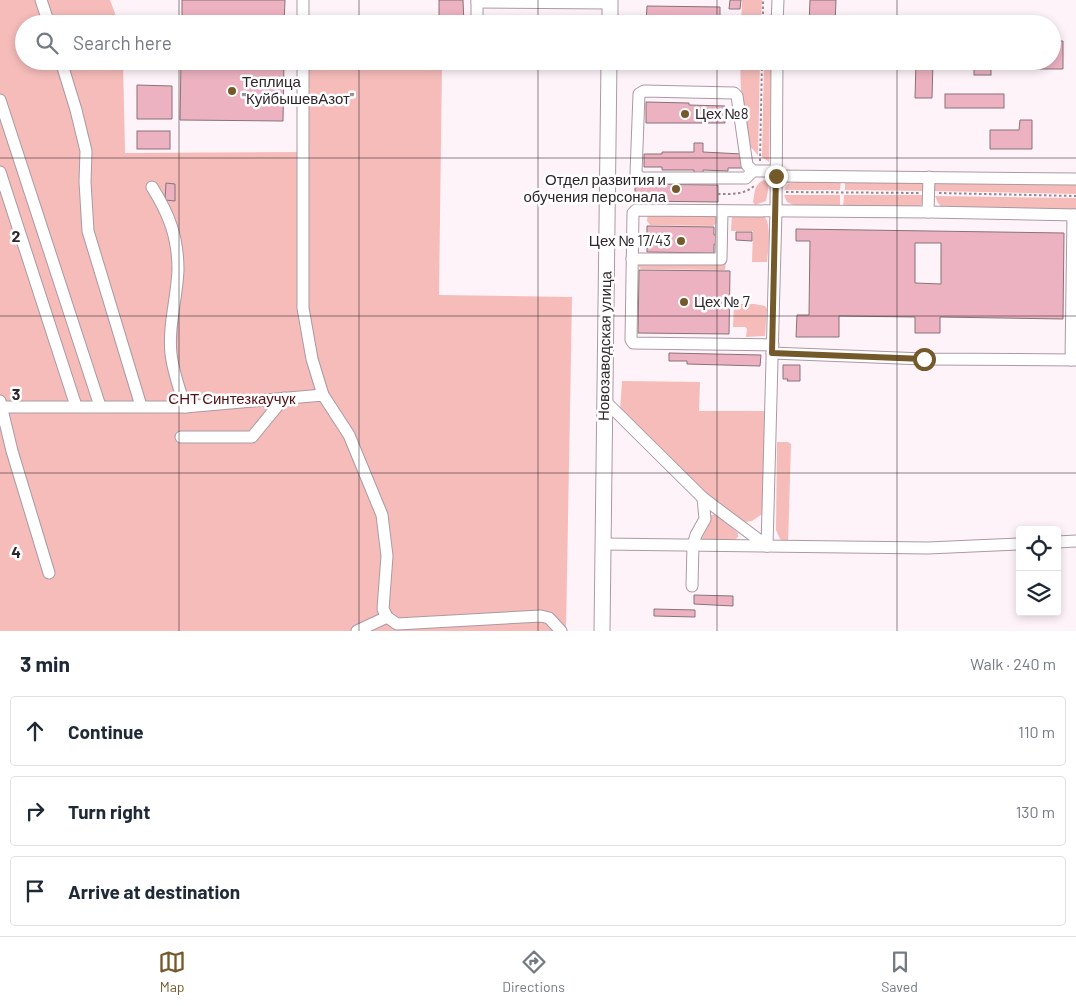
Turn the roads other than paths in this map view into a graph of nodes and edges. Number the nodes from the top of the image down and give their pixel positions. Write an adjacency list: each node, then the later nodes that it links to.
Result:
1 (41, 0): 6 (street)
2 (303, 0): 7 (street)
3 (778, 0): 10 (street)
4 (477, 1): 5 (street); 8 (street)
5 (610, 2): 9 (main road)
6 (46, 15)
7 (303, 15)
8 (477, 15)
9 (610, 15)
10 (778, 15)
11 (64, 70): 36 (street)
12 (303, 70): 30 (street)
13 (609, 70): 32 (main road, Новозаводская улица)
14 (777, 70): 18 (street)
15 (0, 100): 35 (street)
16 (756, 171): 16 (street); 18 (street)
17 (0, 172): 34 (street)
18 (776, 173): 19 (street); 23 (street)
19 (930, 177): 20 (street); 24 (street)
20 (1076, 179)
21 (152, 187): 37 (street)
22 (722, 211): 23 (street); 26 (street); 26 (street)
23 (776, 211): 24 (street); 28 (street)
24 (928, 212): 25 (street)
25 (1074, 215): 27 (street)
26 (632, 259): 28 (street)
27 (1074, 282): 29 (street)
28 (772, 349): 29 (street); 45 (street)
29 (1073, 360)
30 (323, 395): 31 (street); 48 (street)
31 (284, 398): 37 (street); 38 (street)
32 (605, 401): 39 (street); 42 (main road, Новозаводская улица)
33 (1, 405): 34 (street); 46 (street)
34 (76, 406): 35 (street)
35 (100, 406): 36 (street)
36 (141, 406): 37 (street)
37 (185, 407)
38 (181, 437)
39 (703, 498): 44 (street); 45 (street)
40 (1076, 541): 41 (street)
41 (1061, 542)
42 (603, 544): 44 (street); 51 (main road, Новозаводская улица)
43 (1016, 544): 45 (street)
44 (693, 545): 45 (street); 47 (street)
45 (767, 546)
46 (49, 573)
47 (692, 586)
48 (386, 617): 49 (street); 50 (street)
49 (357, 631)
50 (561, 631)
51 (602, 631)

